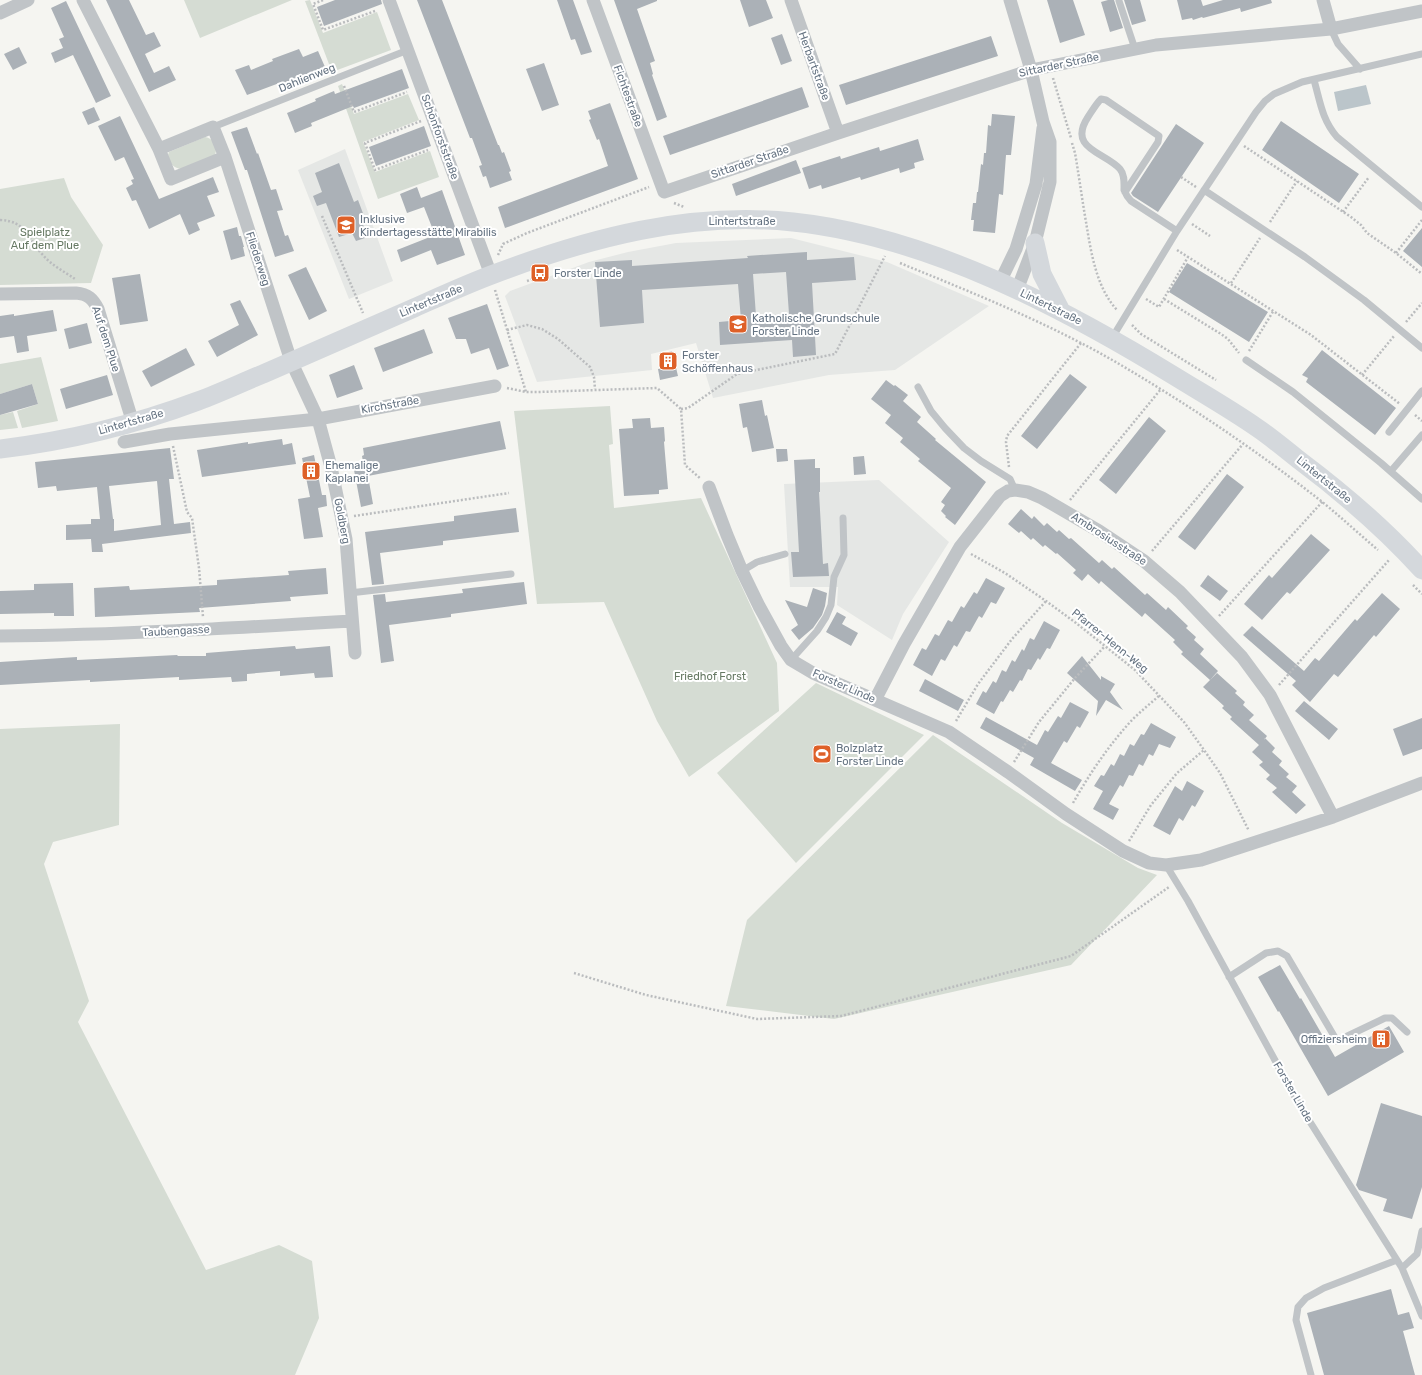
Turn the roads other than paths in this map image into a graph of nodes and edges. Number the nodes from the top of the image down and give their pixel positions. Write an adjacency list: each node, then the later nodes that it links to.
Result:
1 (28, 0): 10 (street)
2 (83, 0): 21 (street)
3 (389, 0): 13 (street, Schönforststraße)
4 (593, 0): 23 (street, Fichtestraße)
5 (791, 0): 20 (street, Herbartstraße)
6 (1010, 0): 16 (street)
7 (1323, 0): 11 (street)
8 (1119, 1): 12 (lane)
9 (1422, 12): 11 (street, Sittarder Straße)
10 (0, 13)
11 (1331, 29): 12 (street, Sittarder Straße); 15 (lane)
12 (1134, 49): 16 (street, Sittarder Straße)
13 (408, 50): 19 (lane, Dahlienweg); 29 (street, Schönforststraße)
14 (1422, 54): 15 (lane)
15 (1360, 69): 17 (lane)
16 (1031, 70): 18 (street); 20 (street, Sittarder Straße)
17 (1314, 80): 24 (lane); 26 (lane)
18 (1043, 122): 28 (street); 30 (street)
19 (213, 127): 21 (street); 22 (street, Fliederweg)
20 (838, 133): 23 (street, Sittarder Straße)
21 (158, 149): 22 (street)
22 (225, 157): 36 (street, Fliederweg)
23 (662, 187)
24 (1203, 191): 27 (lane); 34 (lane)
25 (1125, 192): 25 (lane); 27 (lane)
26 (1422, 208)
27 (1176, 231): 33 (lane)
28 (1035, 243): 30 (street); 32 (main road)
29 (493, 283): 30 (main road, Lintertstraße); 36 (main road, Lintertstraße)
30 (1008, 286): 32 (main road, Lintertstraße)
31 (0, 294): 41 (street, Auf dem Plue)
32 (1061, 311): 33 (main road, Lintertstraße)
33 (1112, 338): 54 (main road, Lintertstraße)
34 (1422, 348)
35 (1245, 359): 46 (lane)
36 (291, 361): 40 (street, Goldberg); 41 (main road, Lintertstraße)
37 (495, 386): 40 (street, Kirchstraße)
38 (918, 387): 47 (lane)
39 (1422, 391): 42 (lane)
40 (318, 419): 44 (street, Kirchstraße); 55 (street, Goldberg)
41 (133, 423): 45 (main road, Lintertstraße)
42 (1389, 432)
43 (1422, 435): 46 (lane)
44 (124, 442)
45 (0, 450)
46 (1391, 472): 49 (lane)
47 (1012, 485): 60 (street); 62 (street, Ambrosiusstraße)
48 (709, 487): 52 (street, Forster Linde)
49 (1422, 499)
50 (844, 518): 59 (lane)
51 (785, 554): 52 (lane)
52 (742, 571): 59 (street, Forster Linde)
53 (511, 574): 55 (lane)
54 (1416, 576)
55 (350, 593): 56 (street, Goldberg)
56 (352, 621): 57 (street, Taubengasse); 58 (street, Goldberg)
57 (0, 636)
58 (355, 653)
59 (791, 660): 60 (street, Forster Linde)
60 (875, 700): 63 (street, Forster Linde)
61 (1422, 784): 62 (street, Forster Linde)
62 (1333, 817): 63 (street, Forster Linde)
63 (1166, 865): 64 (lane, Forster Linde)
64 (1229, 977): 65 (lane); 67 (lane, Forster Linde)
65 (1407, 1032)
66 (1422, 1232): 68 (lane)
67 (1397, 1260): 68 (lane, Forster Linde); 70 (lane)
68 (1402, 1268): 69 (lane, Forster Linde)
69 (1422, 1316)
70 (1311, 1375)

